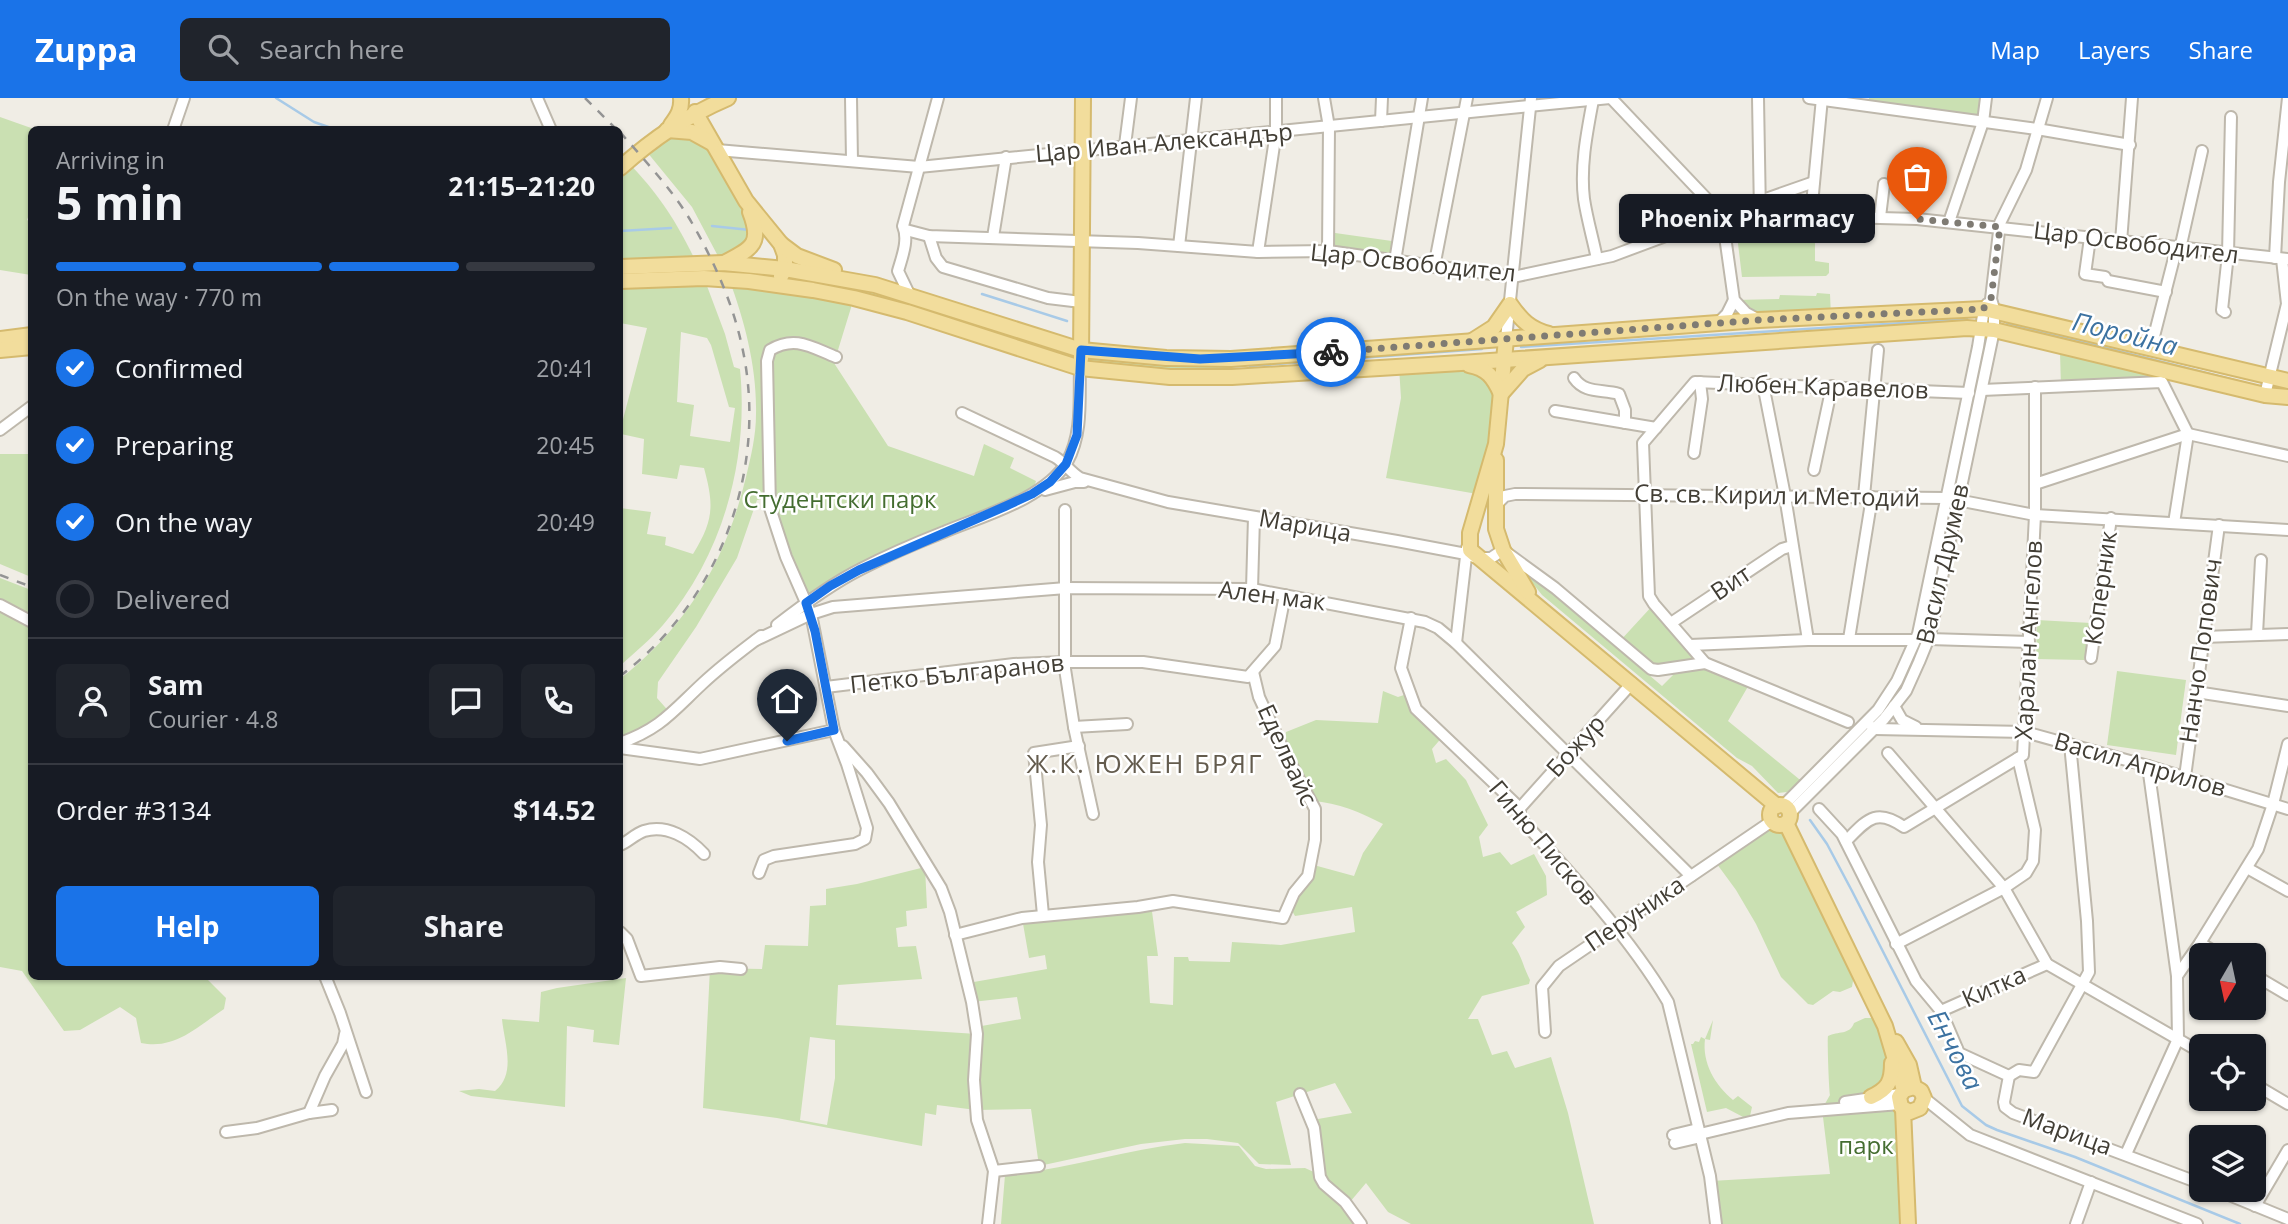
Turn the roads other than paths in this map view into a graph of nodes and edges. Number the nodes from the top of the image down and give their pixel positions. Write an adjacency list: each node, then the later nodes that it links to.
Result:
1 (184, 98): 32 (street)
2 (537, 98): 33 (street)
3 (681, 98): 36 (main road)
4 (686, 98): 26 (street)
5 (728, 98): 26 (main road)
6 (851, 98): 45 (street)
7 (938, 98): 47 (street)
8 (1083, 98): 43 (main road)
9 (1130, 98): 39 (street)
10 (1196, 98): 38 (street)
11 (1276, 98): 37 (street)
12 (1324, 98): 34 (street)
13 (1382, 98): 30 (street)
14 (1422, 98): 29 (street)
15 (1467, 98): 27 (street)
16 (1611, 98): 24 (street, Цар Иван Александър); 53 (street)
17 (1758, 98): 51 (street)
18 (1809, 98): 23 (street)
19 (1986, 98): 31 (street)
20 (2047, 98): 35 (street, Васил Друмев)
21 (2132, 98): 40 (street)
22 (2288, 98): 71 (street)
23 (1821, 99): 31 (street); 48 (street)
24 (1593, 100): 25 (street, Цар Иван Александър); 70 (street)
25 (1532, 102): 27 (street, Цар Иван Александър); 77 (street)
26 (695, 112): 36 (main road); 41 (main road)
27 (1464, 113): 29 (street, Цар Иван Александър); 75 (street)
28 (2231, 117): 69 (street)
29 (1419, 118): 30 (street, Цар Иван Александър); 72 (street)
30 (1381, 121): 34 (street, Цар Иван Александър)
31 (1983, 122): 35 (street); 56 (street)
32 (174, 126)
33 (549, 126)
34 (1329, 127): 37 (street, Цар Иван Александър); 67 (street)
35 (2037, 129): 40 (street); 57 (street, Васил Друмев)
36 (667, 130): 41 (main road); 46 (main road)
37 (1276, 132): 38 (street, Цар Иван Александър); 68 (street)
38 (1191, 139): 39 (street, Цар Иван Александър); 65 (street)
39 (1125, 145): 43 (street, Цар Иван Александър)
40 (2130, 145): 63 (street)
41 (715, 147): 45 (street, Цар Иван Александър); 50 (main road)
42 (2203, 151): 66 (street)
43 (1082, 152): 44 (street, Цар Иван Александър); 62 (main road)
44 (1006, 157): 47 (street, Цар Иван Александър); 60 (street)
45 (852, 161): 47 (street, Цар Иван Александър)
46 (623, 166)
47 (919, 167): 58 (street)
48 (1814, 182): 51 (street); 54 (street)
49 (1884, 184): 55 (street)
50 (746, 201): 64 (main road); 73 (main road); 76 (main road)
51 (1760, 201): 52 (street)
52 (1760, 214): 53 (street, Цар Освободител); 54 (street, Цар Освободител)
53 (1722, 215): 70 (street, Цар Освободител); 84 (street)
54 (1811, 215): 55 (street, Цар Освободител)
55 (1880, 216): 56 (street, Цар Освободител)
56 (1949, 222): 57 (street, Цар Освободител)
57 (2000, 227): 61 (street, Цар Освободител); 87 (street, Васил Друмев)
58 (906, 230): 59 (street, Цар Освободител); 83 (street)
59 (929, 236): 60 (street, Цар Освободител); 85 (street)
60 (993, 237): 62 (street, Цар Освободител)
61 (2090, 238): 63 (street, Цар Освободител); 82 (street)
62 (1081, 241): 65 (street, Цар Освободител); 85 (main road)
63 (2121, 242): 66 (street, Цар Освободител)
64 (781, 244): 76 (main road); 80 (main road)
65 (1179, 246): 68 (street, Цар Освободител)
66 (2179, 249): 69 (street, Цар Освободител); 82 (street)
67 (1328, 251): 68 (street, Цар Освободител); 72 (street, Цар Освободител)
68 (1258, 252)
69 (2228, 254): 71 (street, Цар Освободител); 88 (street)
70 (1597, 259): 77 (street, Цар Освободител)
71 (2282, 259): 108 (street)
72 (1395, 261): 75 (street, Цар Освободител)
73 (723, 263): 74 (main road); 76 (main road)
74 (623, 267)
75 (1434, 267): 77 (street, Цар Освободител)
76 (785, 269): 79 (main road); 80 (main road); 81 (main road)
77 (1513, 278): 86 (street)
78 (623, 281): 79 (main road)
79 (771, 283): 81 (main road)
80 (874, 285): 83 (main road)
81 (813, 290): 106 (main road)
82 (2166, 292): 98 (street)
83 (910, 296): 100 (main road)
84 (1734, 300): 89 (street); 90 (street)
85 (1082, 302): 100 (main road)
86 (1510, 304): 92 (main road); 95 (street); 96 (main road)
87 (1989, 305): 89 (main road); 91 (street, Васил Друмев); 98 (main road)
88 (2225, 312)
89 (1759, 320): 90 (main road)
90 (1717, 324): 92 (main road)
91 (1988, 329): 103 (main road); 115 (street, Васил Друмев); 116 (street, Васил Друмев); 118 (main road)
92 (1554, 335): 95 (main road)
93 (28, 336): 94 (main road)
94 (0, 339)
95 (1506, 340): 96 (main road); 104 (main road)
96 (1468, 343): 100 (main road)
97 (28, 347): 99 (main road)
98 (2151, 348): 108 (main road)
99 (0, 350)
100 (1081, 350): 106 (main road)
101 (1878, 350): 113 (street)
102 (836, 357): 161 (street)
103 (1546, 357): 104 (main road); 117 (main road)
104 (1504, 360): 105 (main road); 117 (main road)
105 (1461, 363): 106 (main road); 117 (main road)
106 (1080, 368): 132 (street)
107 (1574, 377): 123 (street)
108 (2269, 378): 109 (main road); 118 (street)
109 (2288, 381)
110 (1700, 382): 111 (street, Любен Каравелов); 125 (street, Любен Каравелов); 130 (street)
111 (1763, 384): 112 (street, Любен Каравелов); 140 (street)
112 (1832, 386): 113 (street, Любен Каравелов); 133 (street)
113 (1874, 387): 116 (street, Любен Каравелов); 141 (street)
114 (2035, 387): 115 (street); 127 (street); 136 (street, Харалан Ангелов)
115 (1982, 390): 143 (street, Васил Друмев)
116 (1969, 393): 142 (street, Васил Друмев)
117 (1501, 394): 129 (main road)
118 (2266, 395): 119 (main road)
119 (2288, 397)
120 (28, 409): 126 (street)
121 (1555, 411): 123 (street)
122 (962, 413): 132 (street, Марица)
123 (1625, 423): 124 (street)
124 (1642, 426): 125 (street); 128 (street)
125 (1656, 428): 128 (street, Любен Каравелов)
126 (0, 430)
127 (2188, 435): 131 (street); 136 (street); 149 (street)
128 (1643, 443): 139 (street)
129 (1496, 444): 134 (main road, Марица); 154 (main road)
130 (1694, 453)
131 (2288, 456)
132 (1066, 464): 135 (street, Марица); 137 (street)
133 (1814, 470)
134 (1497, 477): 138 (street); 144 (main road, Марица)
135 (1091, 483): 137 (street); 147 (street, Марица)
136 (2035, 484): 146 (street, Харалан Ангелов)
137 (1032, 494): 161 (street)
138 (1515, 494): 139 (street, Св. св. Кирил и Методий); 144 (street)
139 (1645, 495): 140 (street, Св. св. Кирил и Методий); 164 (street)
140 (1784, 496): 141 (street, Св. св. Кирил и Методий); 152 (street)
141 (1868, 497): 142 (street, Св. св. Кирил и Методий); 168 (street)
142 (1947, 498): 143 (street, Св. св. Кирил и Методий); 171 (street, Васил Друмев)
143 (1959, 499): 146 (street, Св. св. Кирил и Методий); 169 (street, Васил Друмев)
144 (1495, 506): 153 (main road, Марица)
145 (1065, 510): 156 (street)
146 (2035, 515): 148 (street, Св. св. Кирил и Методий); 172 (street, Харалан Ангелов)
147 (1254, 517): 154 (street, Марица); 157 (street)
148 (2111, 518): 149 (street, Св. св. Кирил и Методий); 175 (street, Коперник)
149 (2174, 523): 150 (street, Св. св. Кирил и Методий)
150 (2218, 525): 151 (street, Св. св. Кирил и Методий); 167 (street, Нанчо Попович)
151 (2288, 530)
152 (1792, 546): 164 (street, Вит); 170 (street)
153 (1503, 550): 154 (street); 159 (main road, Марица); 177 (street)
154 (1470, 551): 159 (main road, Марица); 173 (street)
155 (2261, 561): 165 (street)
156 (1066, 588): 157 (street, Ален мак); 161 (street, Ален мак); 176 (street)
157 (1252, 589): 158 (street, Ален мак)
158 (1285, 595): 162 (street, Ален мак); 178 (street, Еделвайс)
159 (1537, 605): 179 (main road, Марица)
160 (0, 606): 163 (street)
161 (808, 608): 180 (street); 192 (street)
162 (1411, 618): 173 (street, Ален мак); 203 (street, Гиню Писков)
163 (28, 620)
164 (1671, 623): 174 (street)
165 (2257, 634): 166 (street); 167 (street)
166 (2288, 634)
167 (2203, 637): 181 (street, Нанчо Попович)
168 (1849, 639): 170 (street); 171 (street)
169 (1929, 639): 172 (street); 182 (street, Васил Друмев)
170 (1808, 640): 174 (street)
171 (1915, 640): 187 (street, Васил Друмев)
172 (2029, 642): 190 (street, Харалан Ангелов)
173 (1456, 643): 197 (street, Ален мак)
174 (1690, 645): 177 (street)
175 (2091, 658)
176 (1065, 662): 178 (street, Петко Българанов); 180 (street, Петко Българанов); 186 (street)
177 (1705, 663): 184 (street)
178 (1253, 672): 217 (street, Еделвайс)
179 (1632, 684): 197 (street, Божур); 207 (main road, Марица)
180 (826, 687): 188 (street)
181 (2196, 692): 183 (street); 201 (street, Нанчо Попович)
182 (1894, 706): 187 (street, Васил Друмев); 189 (street)
183 (2288, 706)
184 (1848, 722)
185 (1127, 724): 186 (street)
186 (1074, 727): 195 (street)
187 (1871, 727): 189 (street, Васил Априлов); 207 (street, Васил Друмев)
188 (834, 730): 191 (street); 196 (street)
189 (1923, 730): 190 (street, Васил Априлов)
190 (2025, 732): 193 (street, Васил Априлов); 199 (street, Харалан Ангелов)
191 (839, 741): 213 (street); 220 (street)
192 (623, 744)
193 (2070, 744): 200 (street, Васил Априлов); 229 (street)
194 (2288, 744): 202 (street)
195 (1079, 746): 208 (street); 217 (street)
196 (623, 747)
197 (1569, 753): 203 (street, Божур); 214 (street, Ален мак)
198 (1888, 753): 204 (street)
199 (2018, 758): 204 (street, Харалан Ангелов); 215 (street)
200 (2148, 766): 201 (street, Васил Априлов); 226 (street, Нанчо Попович)
201 (2185, 777): 202 (street, Васил Априлов)
202 (2273, 804): 206 (street, Васил Априлов); 212 (street)
203 (1520, 808): 218 (street, Гиню Писков)
204 (1935, 808): 209 (street, Харалан Ангелов); 215 (street)
205 (1819, 809): 209 (street, Марица)
206 (2288, 809)
207 (1780, 813): 214 (street, Перуника); 232 (main road)
208 (1093, 814)
209 (1846, 841): 222 (street, Марица)
210 (623, 843): 211 (street)
211 (704, 854)
212 (2247, 868): 216 (street); 221 (street)
213 (760, 873)
214 (1691, 876): 218 (street, Перуника)
215 (2004, 888): 222 (street); 224 (street)
216 (2288, 891)
217 (1043, 915): 220 (street)
218 (1615, 928): 234 (street, Перуника); 249 (street, Гиню Писков)
219 (623, 935): 225 (street)
220 (955, 935): 254 (street)
221 (2200, 943)
222 (1896, 944): 231 (street, Марица)
223 (2189, 959): 226 (street)
224 (2047, 964): 229 (street); 231 (street, Китка)
225 (741, 969)
226 (2177, 976): 235 (street, Нанчо Попович)
227 (327, 980): 233 (street)
228 (2266, 982): 230 (street)
229 (2084, 984): 235 (street); 238 (street)
230 (2288, 995)
231 (1941, 1011): 238 (street, Марица)
232 (1885, 1027): 237 (main road); 243 (main road)
233 (346, 1031): 240 (street); 247 (street)
234 (1545, 1032)
235 (2178, 1039): 236 (street); 252 (street)
236 (2189, 1045)
237 (1891, 1047): 242 (main road); 243 (main road)
238 (2010, 1076): 252 (street, Марица)
239 (2266, 1091): 244 (street)
240 (366, 1092)
241 (1300, 1094): 261 (street)
242 (1871, 1097): 243 (street); 245 (street)
243 (1910, 1100): 245 (street); 256 (street, Марица); 263 (main road); 264 (main road)
244 (2288, 1104)
245 (1822, 1109): 249 (street)
246 (332, 1110): 247 (street)
247 (309, 1113): 248 (street)
248 (226, 1132)
249 (1700, 1133): 250 (street); 262 (street, Гиню Писков)
250 (1674, 1139)
251 (2288, 1150): 258 (street)
252 (2126, 1154): 255 (street, Марица)
253 (1039, 1166): 254 (street)
254 (994, 1171): 260 (street)
255 (2189, 1179)
256 (2091, 1182): 265 (street); 266 (street, Марица)
257 (2246, 1202): 258 (street)
258 (2255, 1206): 259 (street)
259 (2288, 1219)
260 (988, 1224)
261 (1362, 1224)
262 (1716, 1224)
263 (1908, 1224)
264 (1914, 1224)
265 (2076, 1224)
266 (2197, 1224)

